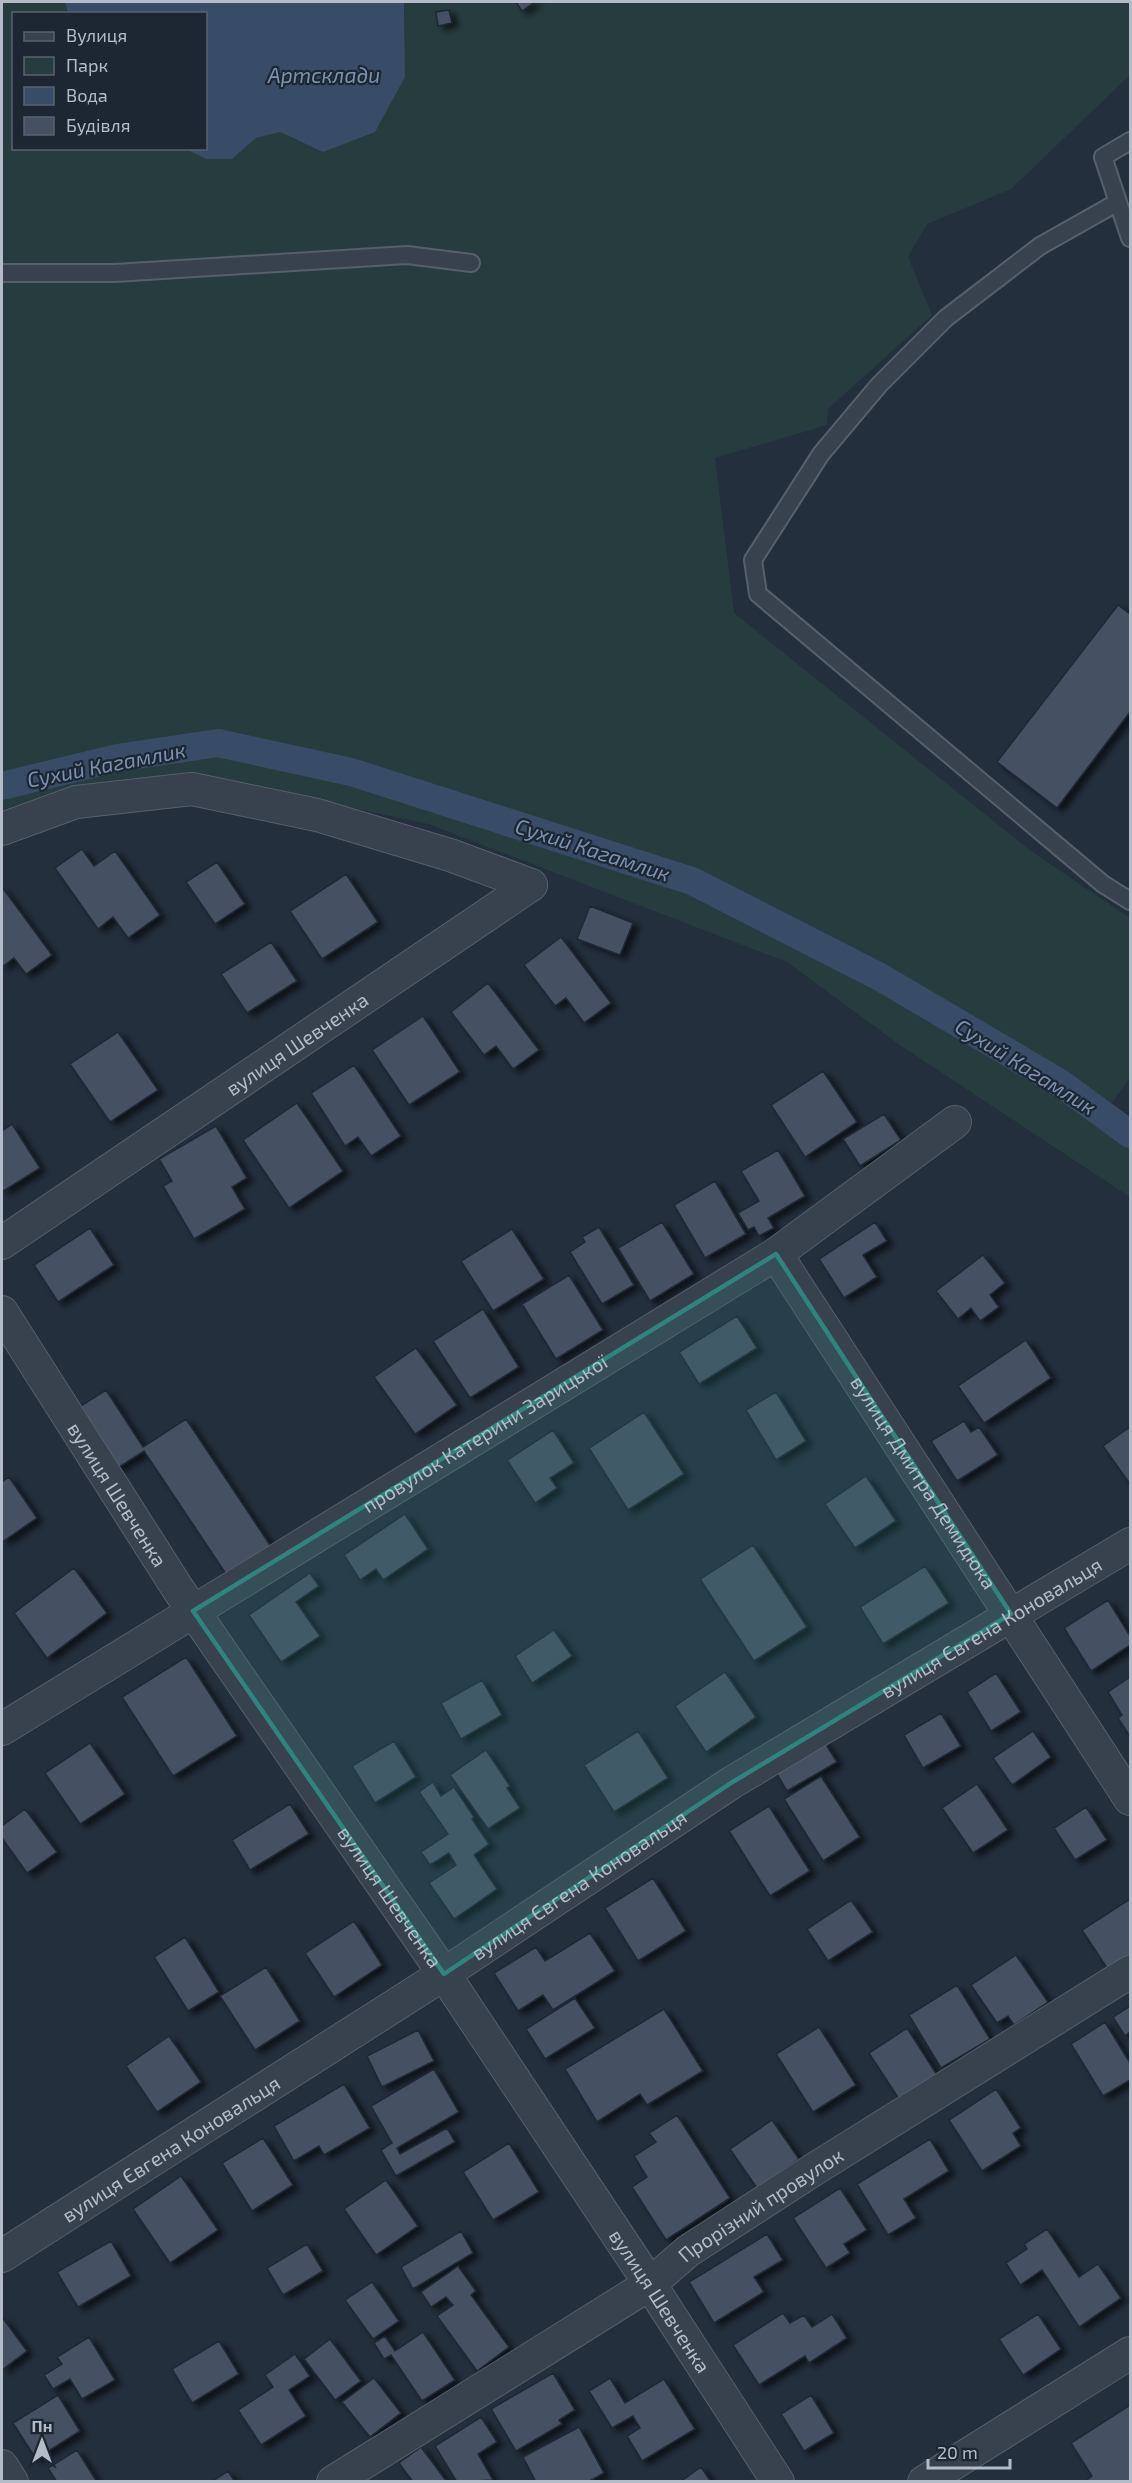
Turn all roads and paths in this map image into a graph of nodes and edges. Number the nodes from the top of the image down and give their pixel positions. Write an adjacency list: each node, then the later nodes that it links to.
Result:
1 (1131, 141): 2 (lane)
2 (1118, 202): 3 (lane); 7 (lane)
3 (1131, 238)
4 (471, 262): 5 (lane)
5 (2, 273)
6 (2, 829): 9 (street, вулиця Шевченка)
7 (1131, 902)
8 (955, 1122): 10 (street, провулок Катерини Зарицької)
9 (2, 1243)
10 (777, 1254): 13 (street, провулок Катерини Зарицької); 14 (street, вулиця Дмитра Демидюка)
11 (2, 1312): 13 (street, вулиця Шевченка)
12 (1131, 1544): 14 (street, вулиця Євгена Коновальця)
13 (193, 1611): 15 (street, провулок Катерини Зарицької); 18 (street, вулиця Шевченка)
14 (1011, 1614): 16 (street, вулиця Дмитра Демидюка); 18 (street, вулиця Євгена Коновальця)
15 (2, 1729)
16 (1131, 1799)
17 (1131, 1972): 20 (street, Прорізний провулок)
18 (444, 1974): 19 (street, вулиця Євгена Коновальця); 20 (street, вулиця Шевченка)
19 (2, 2256)
20 (650, 2284): 24 (street, Прорізний провулок); 25 (street, вулиця Шевченка)
21 (1131, 2353): 26 (street)
22 (2, 2466): 23 (street)
23 (12, 2481)
24 (333, 2481)
25 (778, 2481)
26 (924, 2481)

